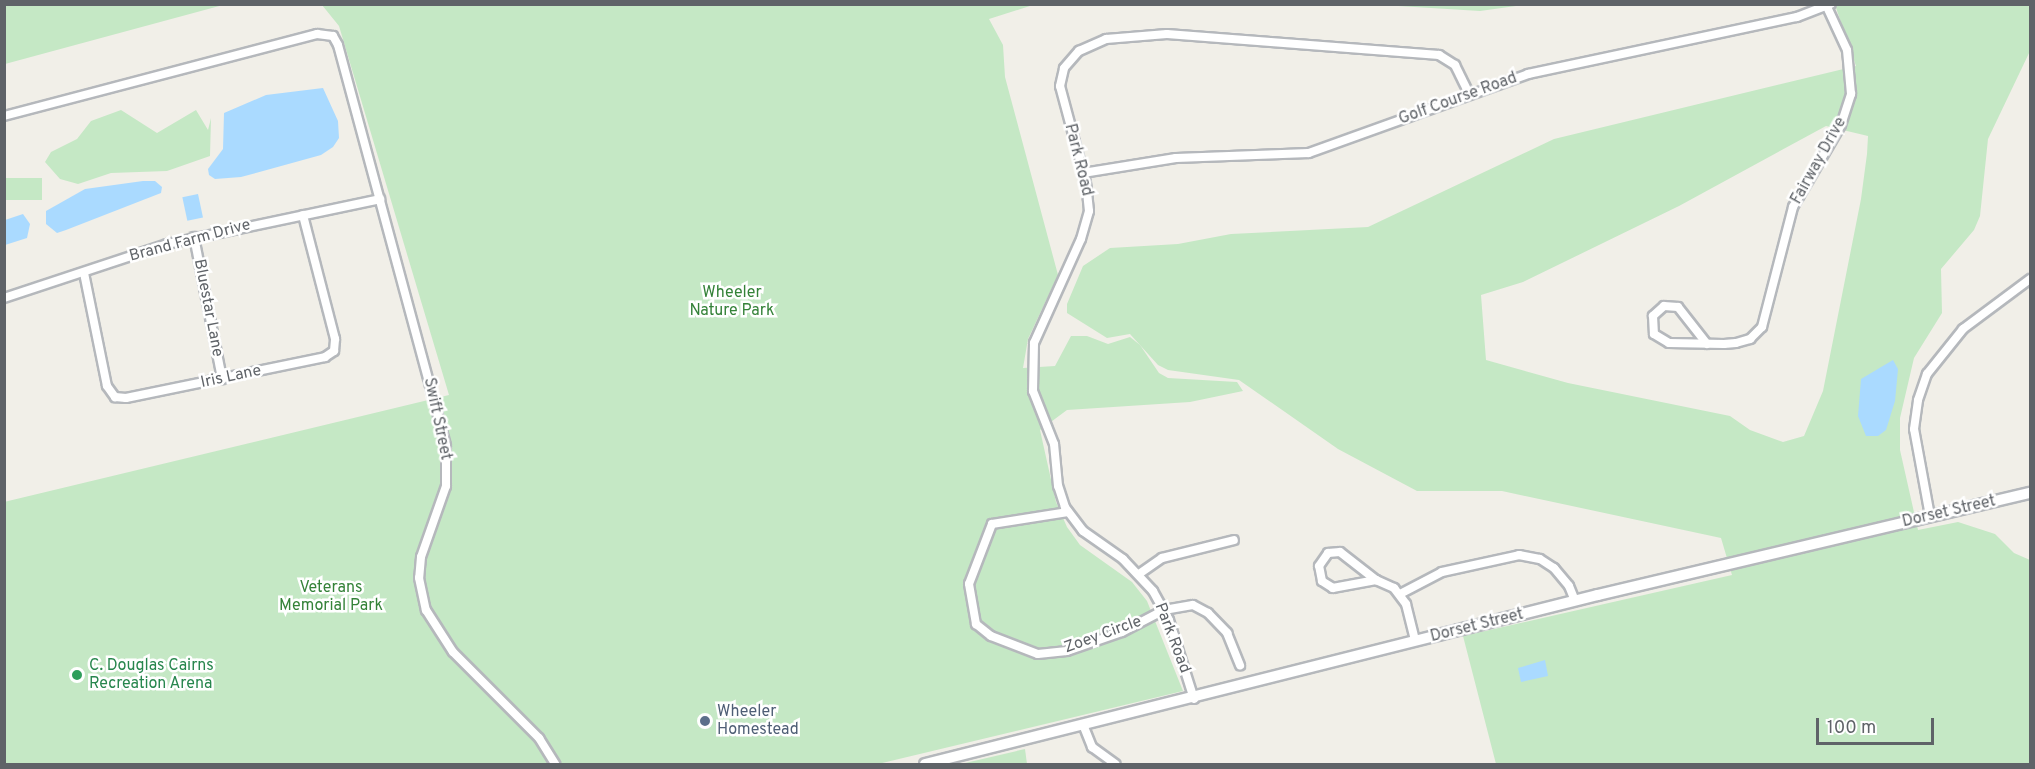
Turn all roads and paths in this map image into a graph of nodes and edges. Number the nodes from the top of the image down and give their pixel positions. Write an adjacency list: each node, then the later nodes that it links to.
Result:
1 (1829, 5): 2 (street, Golf Course Road); 12 (street, Fairway Drive)
2 (1469, 94): 4 (street, Golf Course Road); 4 (street, Park Road)
3 (4, 116): 5 (street, Swift Street)
4 (1083, 173): 15 (street, Park Road)
5 (380, 198): 6 (street, Brand Farm Drive); 27 (street, Swift Street)
6 (303, 214): 7 (street, Brand Farm Drive); 13 (street, Iris Lane)
7 (194, 237): 8 (street, Brand Farm Drive); 13 (street, Bluestar Lane)
8 (84, 273): 11 (street, Brand Farm Drive); 13 (street, Iris Lane)
9 (2031, 279): 10 (street)
10 (2027, 289): 16 (street)
11 (4, 298)
12 (1707, 344): 12 (street, Fairway Drive)
13 (222, 379)
14 (2031, 493): 16 (street, Dorset Street)
15 (1068, 512): 18 (street, Park Road); 22 (street, Zoey Circle)
16 (1930, 516): 21 (street, Dorset Street)
17 (1234, 540): 18 (street)
18 (1139, 574): 22 (street, Park Road)
19 (1376, 580): 19 (street); 20 (street)
20 (1400, 594): 21 (street); 23 (street)
21 (1575, 601): 23 (street, Dorset Street)
22 (1164, 610): 24 (street); 25 (street, Park Road)
23 (1415, 641): 25 (street, Dorset Street)
24 (1240, 665)
25 (1194, 699): 26 (street, Dorset Street)
26 (1084, 727): 28 (street, Dorset Street); 29 (street)
27 (555, 765)
28 (925, 765)
29 (1114, 765)

